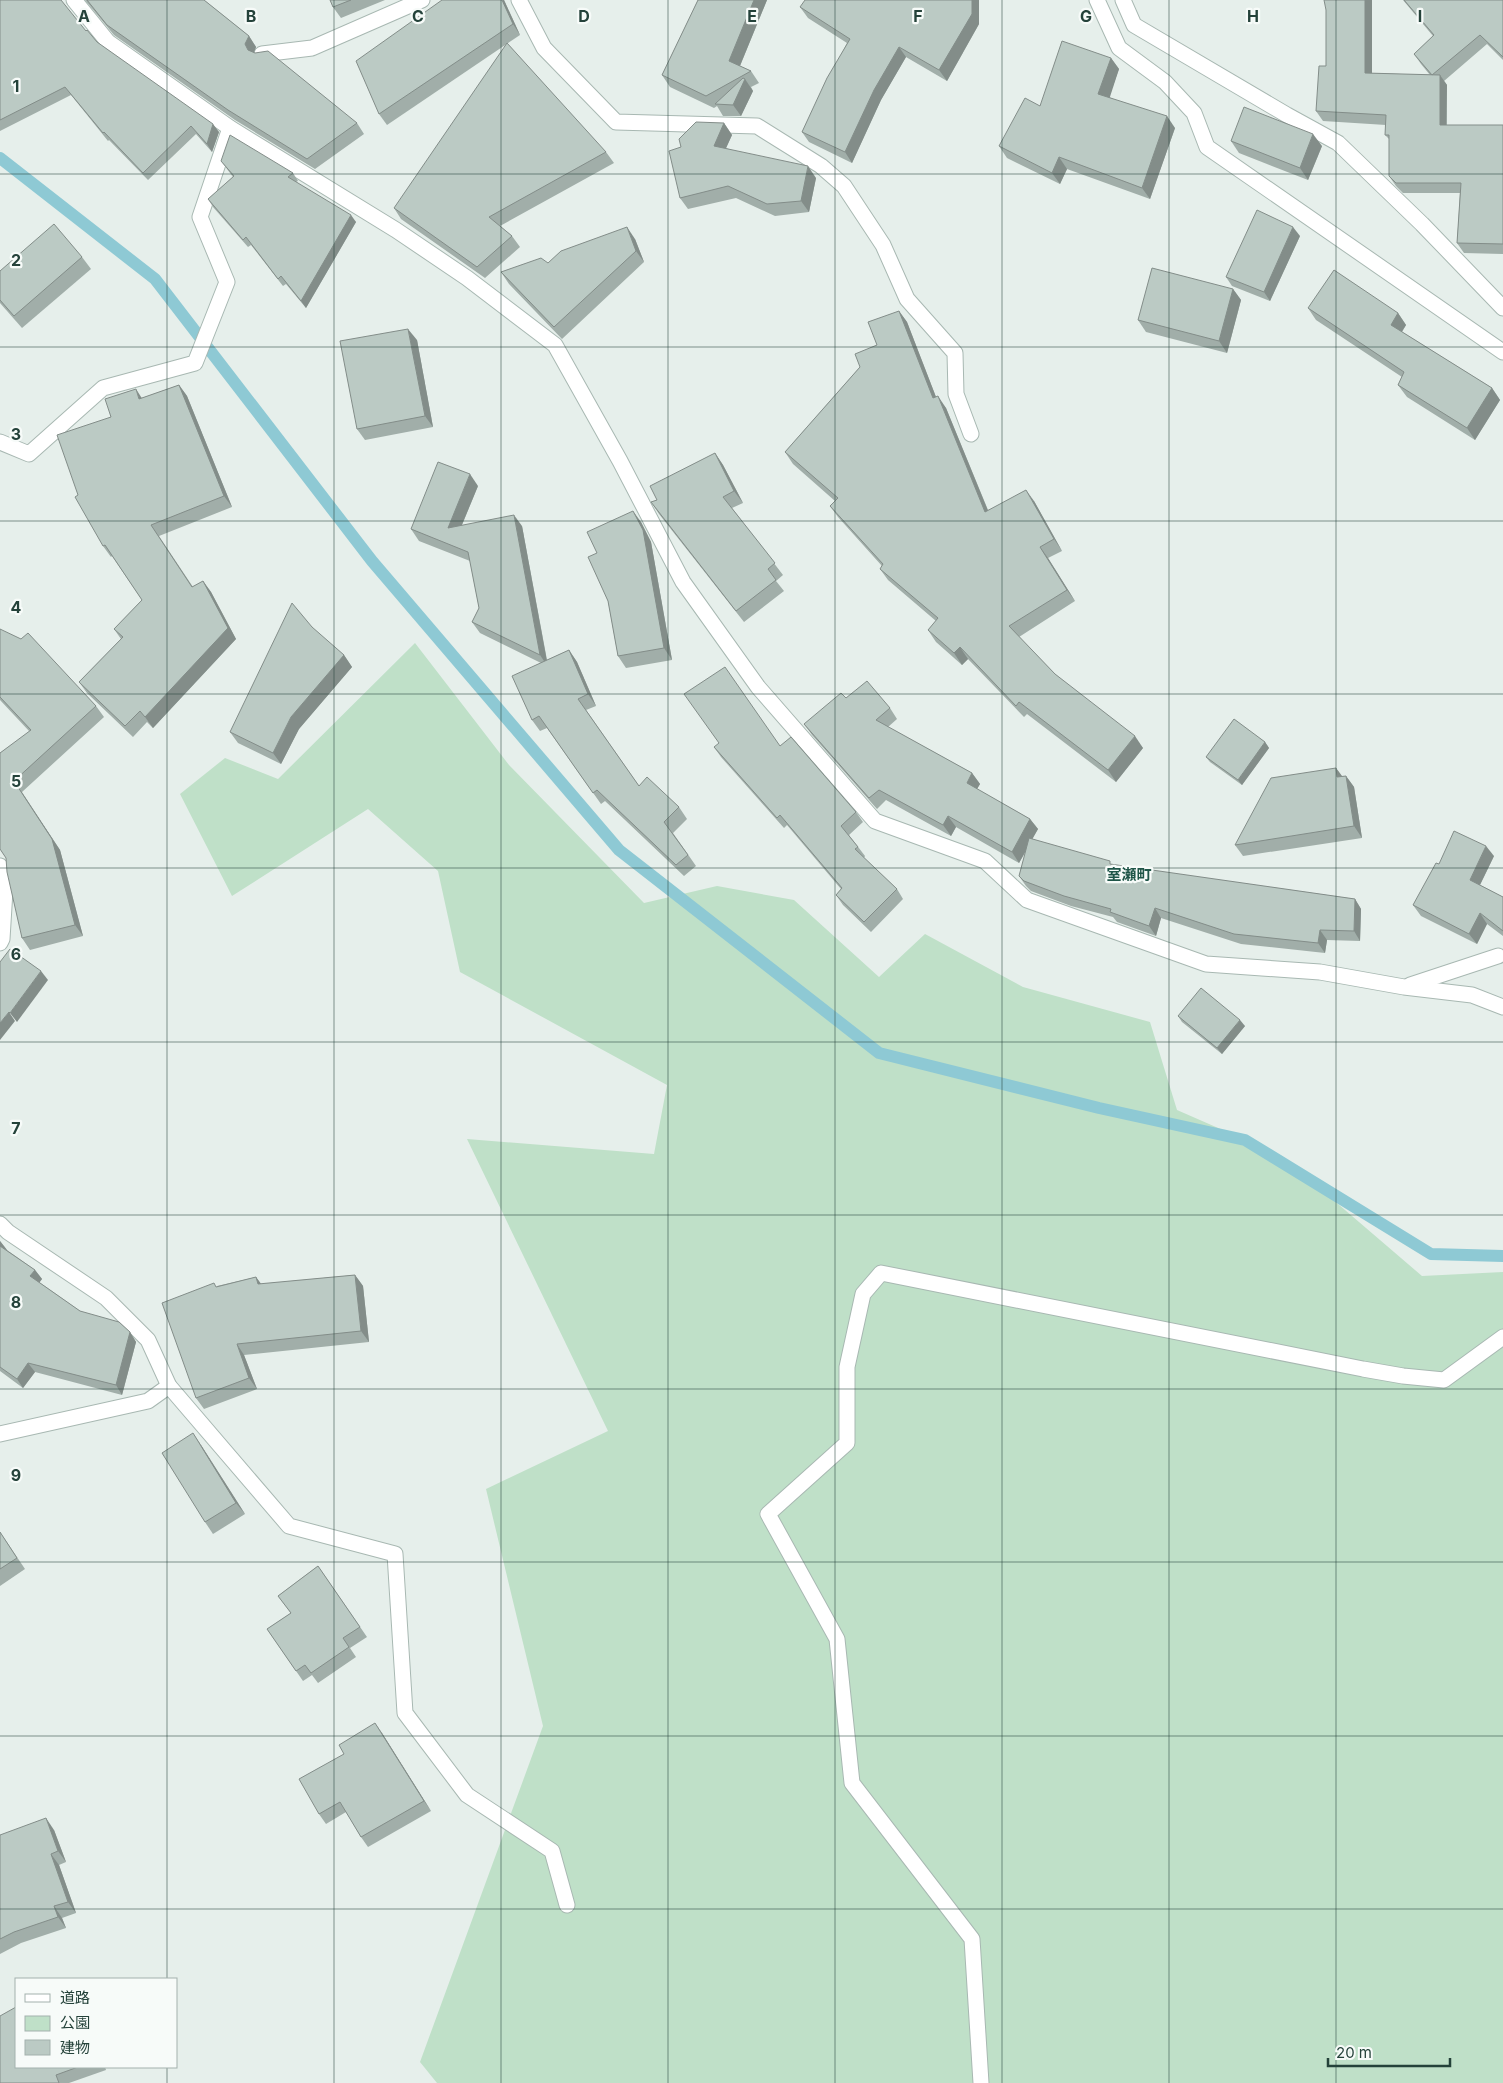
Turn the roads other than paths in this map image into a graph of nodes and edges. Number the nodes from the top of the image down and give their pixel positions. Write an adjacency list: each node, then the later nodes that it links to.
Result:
1 (74, 0): 7 (street)
2 (422, 0): 6 (street)
3 (519, 0): 10 (street)
4 (1097, 0): 9 (street)
5 (1122, 0): 8 (street)
6 (262, 54)
7 (230, 128): 11 (street); 15 (street)
8 (1503, 308)
9 (1503, 352)
10 (971, 434)
11 (0, 442)
12 (0, 866): 13 (street)
13 (0, 943)
14 (1498, 956): 15 (street)
15 (1404, 987): 16 (street)
16 (1503, 1007)
17 (0, 1224): 19 (street)
18 (1503, 1337): 22 (street)
19 (169, 1386): 20 (street); 21 (street)
20 (0, 1434)
21 (567, 1906)
22 (980, 2083)

